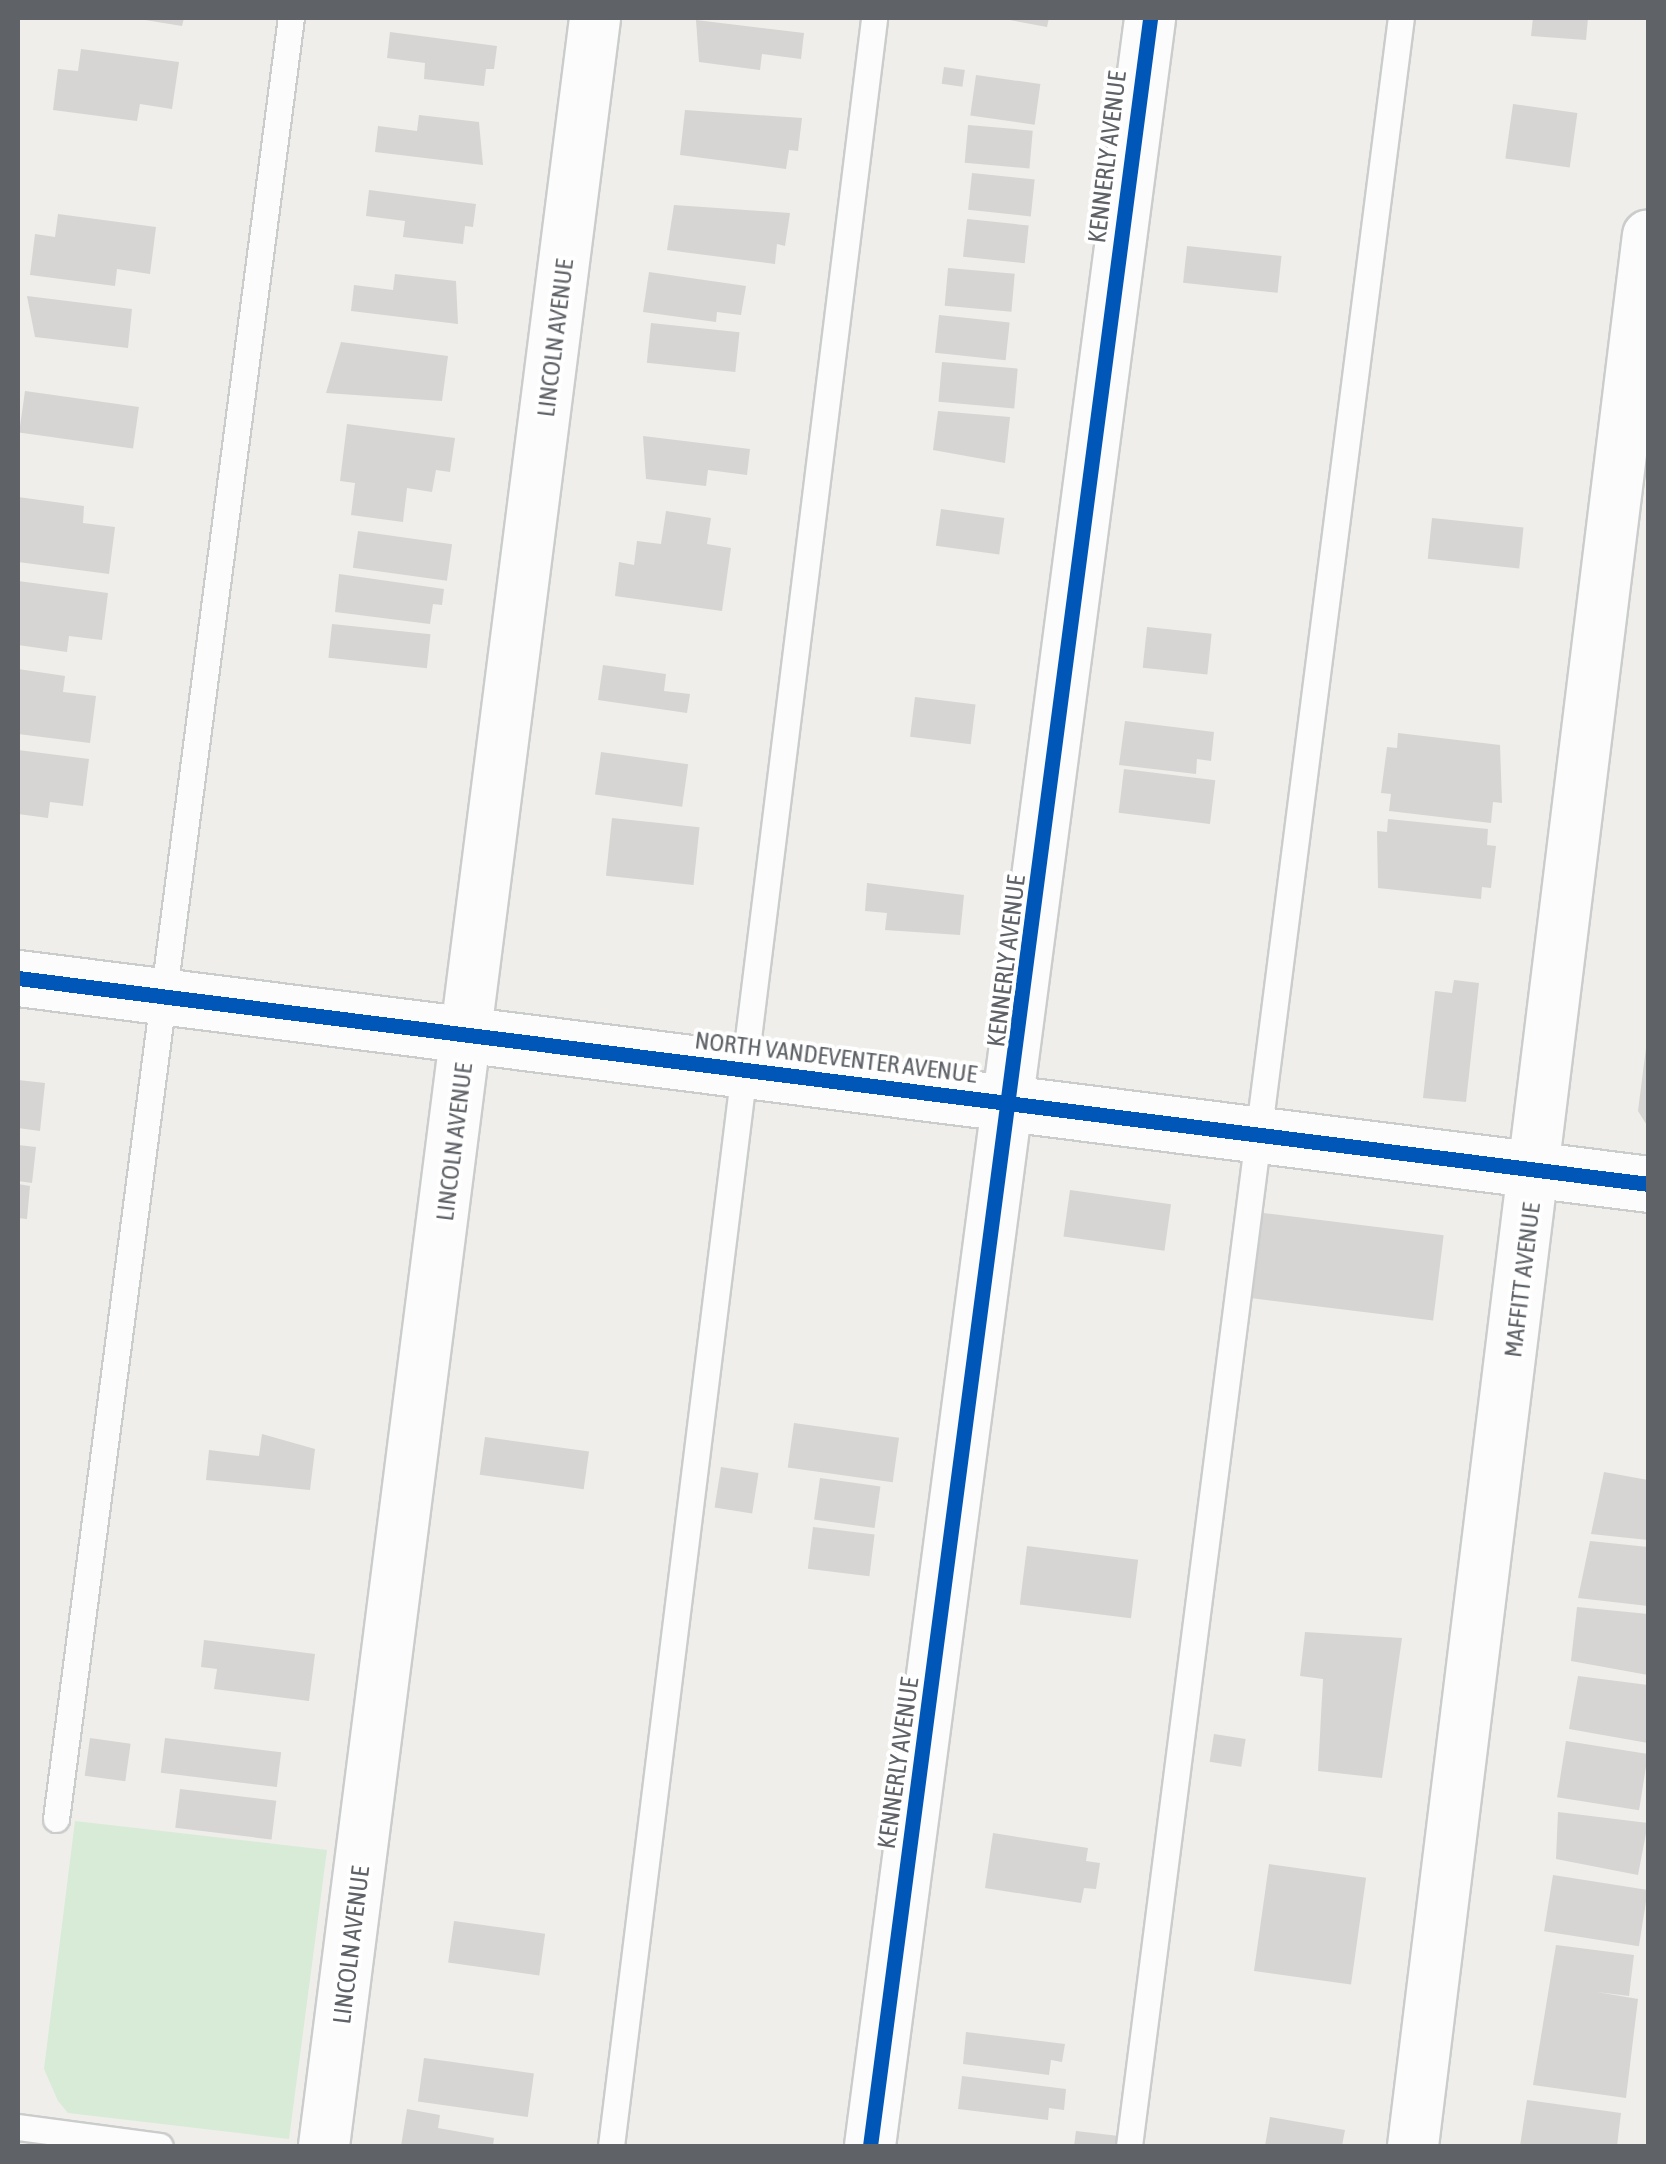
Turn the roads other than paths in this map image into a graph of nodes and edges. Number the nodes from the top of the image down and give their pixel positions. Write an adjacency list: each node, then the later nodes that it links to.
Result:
1 (292, 18): 8 (lane)
2 (595, 18): 9 (street, LINCOLN AVENUE)
3 (874, 18): 10 (lane)
4 (1150, 18): 11 (street, KENNERLY AVENUE)
5 (1402, 18): 12 (lane)
6 (1648, 235): 13 (street, MAFFITT AVENUE)
7 (18, 978): 8 (main road, NORTH VANDEVENTER AVENUE)
8 (165, 994): 9 (main road, NORTH VANDEVENTER AVENUE); 15 (lane)
9 (468, 1037): 10 (main road, NORTH VANDEVENTER AVENUE); 18 (street, LINCOLN AVENUE)
10 (744, 1071): 11 (main road, NORTH VANDEVENTER AVENUE); 19 (lane)
11 (1014, 1104): 12 (main road, NORTH VANDEVENTER AVENUE); 20 (street, KENNERLY AVENUE)
12 (1259, 1136): 13 (main road, NORTH VANDEVENTER AVENUE); 21 (lane)
13 (1536, 1170): 14 (main road, NORTH VANDEVENTER AVENUE); 22 (street, MAFFITT AVENUE)
14 (1648, 1184)
15 (56, 1819)
16 (18, 2127): 17 (lane)
17 (160, 2146)
18 (324, 2146)
19 (611, 2146)
20 (870, 2146)
21 (1129, 2146)
22 (1414, 2146)

